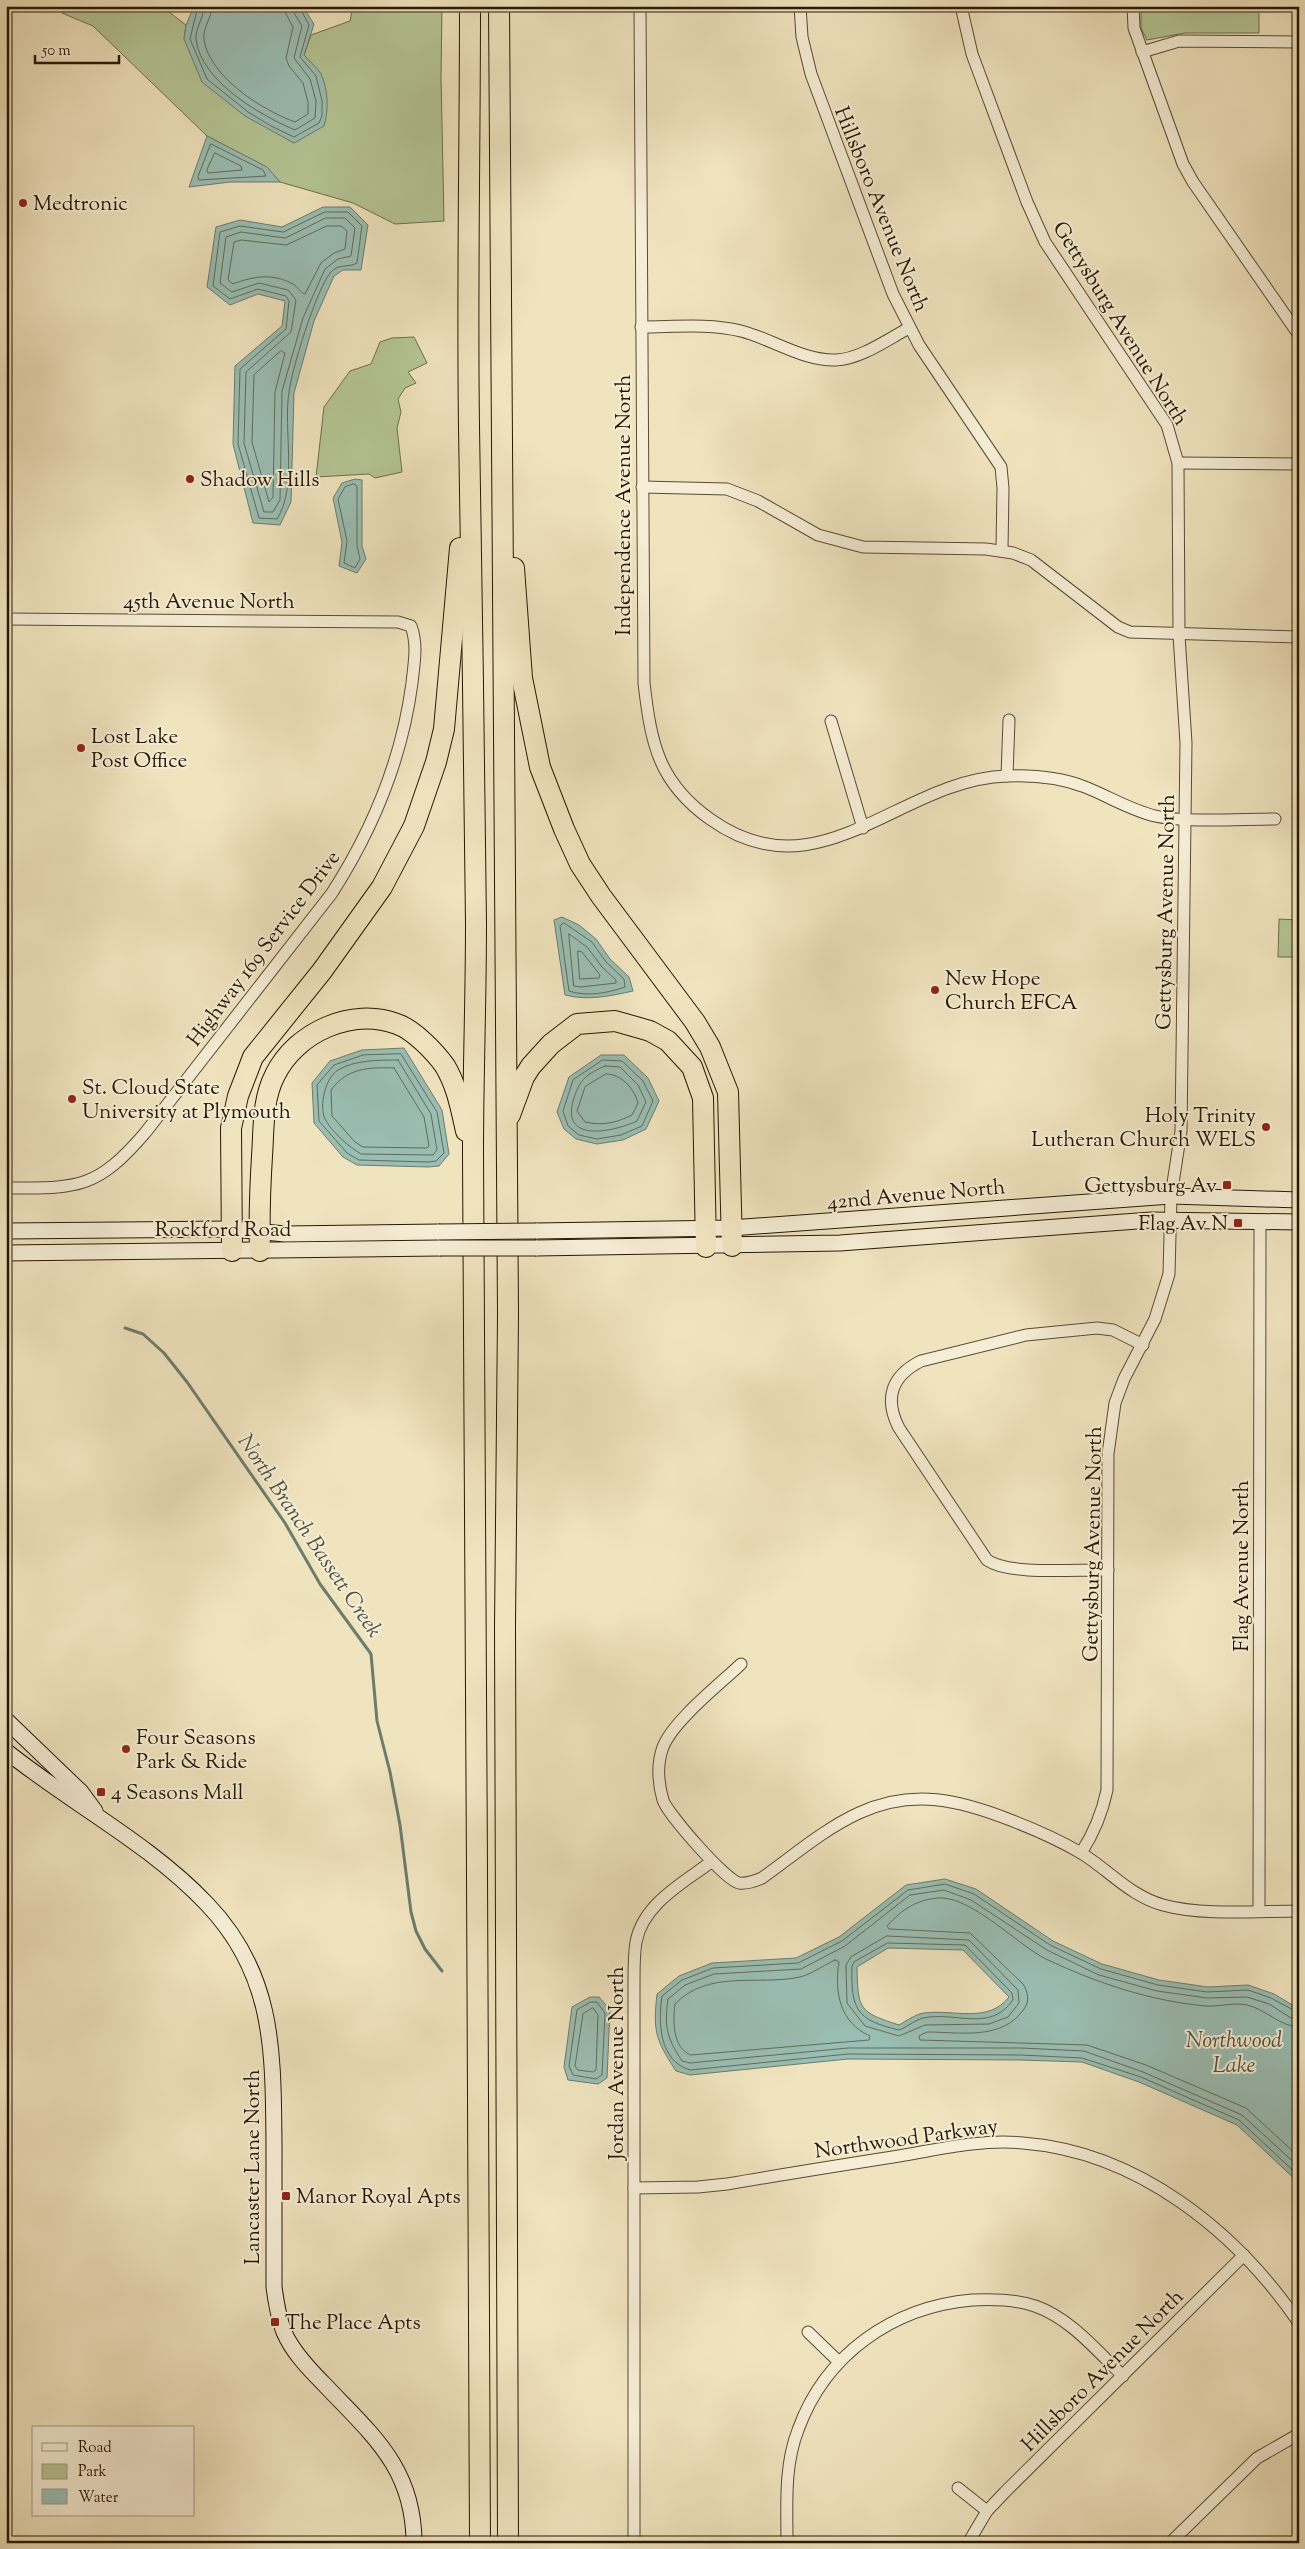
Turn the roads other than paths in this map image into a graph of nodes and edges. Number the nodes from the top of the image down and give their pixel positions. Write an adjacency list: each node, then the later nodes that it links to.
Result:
1 (470, 6): 12 (highway)
2 (499, 6): 14 (highway)
3 (640, 6): 9 (street, Independence Avenue North)
4 (800, 6): 10 (street, Hillsboro Avenue North)
5 (961, 6): 13 (street, Gettysburg Avenue North)
6 (1134, 6): 8 (street)
7 (1299, 42): 8 (street)
8 (1142, 52): 11 (street)
9 (641, 327): 10 (street); 16 (street, Independence Avenue North)
10 (910, 328): 17 (street, Hillsboro Avenue North)
11 (1299, 335)
12 (469, 426): 29 (highway); 36 (highway)
13 (1178, 463): 15 (street); 20 (street, Gettysburg Avenue North)
14 (501, 464): 28 (highway); 40 (highway)
15 (1299, 464)
16 (642, 487): 17 (street); 27 (street, Independence Avenue North)
17 (1002, 550): 20 (street)
18 (6, 619): 19 (street, 45th Avenue North)
19 (411, 626): 30 (street, Highway 169 Service Drive)
20 (1179, 635): 21 (street); 25 (street, Gettysburg Avenue North)
21 (1299, 637)
22 (1009, 720): 24 (street)
23 (831, 721): 27 (street)
24 (1007, 776): 25 (street, Independence Avenue North); 27 (street, Independence Avenue North)
25 (1186, 818): 26 (street, Independence Avenue North); 31 (street, Gettysburg Avenue North)
26 (1275, 820)
27 (863, 828)
28 (506, 1129): 41 (highway); 67 (highway)
29 (473, 1159): 37 (highway); 66 (highway)
30 (6, 1188)
31 (1171, 1196): 32 (main road, 42nd Avenue North); 33 (street, Gettysburg Avenue North); 40 (main road, 42nd Avenue North)
32 (1299, 1200)
33 (1170, 1220): 34 (main road, 42nd Avenue North); 40 (main road, 42nd Avenue North); 46 (street, Gettysburg Avenue North)
34 (1260, 1220): 35 (main road, 42nd Avenue North); 54 (street, Flag Avenue North)
35 (1299, 1222)
36 (232, 1229): 37 (main road, Rockford Road); 38 (main road, Rockford Road); 43 (highway)
37 (259, 1230): 39 (main road, Rockford Road, bridge); 44 (highway)
38 (6, 1231)
39 (536, 1231): 41 (main road, 42nd Avenue North)
40 (731, 1237): 41 (main road, 42nd Avenue North)
41 (706, 1238): 42 (main road, 42nd Avenue North)
42 (536, 1248): 44 (main road, Rockford Road, bridge)
43 (232, 1251): 44 (main road, Rockford Road); 45 (main road, Rockford Road)
44 (260, 1251)
45 (6, 1253)
46 (1143, 1344): 47 (street, Gettysburg Avenue North); 47 (street)
47 (1108, 1570): 52 (street, Gettysburg Avenue North)
48 (741, 1664): 53 (street)
49 (9, 1727): 51 (main road, Lancaster Lane North)
50 (6, 1751): 51 (main road, Lancaster Lane North)
51 (98, 1814): 65 (main road, Lancaster Lane North)
52 (1081, 1853): 53 (street); 54 (street)
53 (711, 1862): 56 (street, Jordan Avenue North)
54 (1259, 1911): 55 (street)
55 (1299, 1911)
56 (634, 2188): 57 (street, Northwood Parkway); 68 (street, Jordan Avenue North)
57 (1244, 2255): 58 (street, Northwood Parkway); 61 (street, Hillsboro Avenue North)
58 (1299, 2323)
59 (808, 2332): 60 (street)
60 (838, 2361): 61 (street); 69 (street)
61 (1123, 2376): 64 (street, Hillsboro Avenue North)
62 (1299, 2434): 71 (street)
63 (958, 2488): 64 (street)
64 (987, 2511): 70 (street, Hillsboro Avenue North)
65 (414, 2543)
66 (480, 2543)
67 (508, 2543)
68 (634, 2543)
69 (787, 2543)
70 (968, 2543)
71 (1170, 2543)

